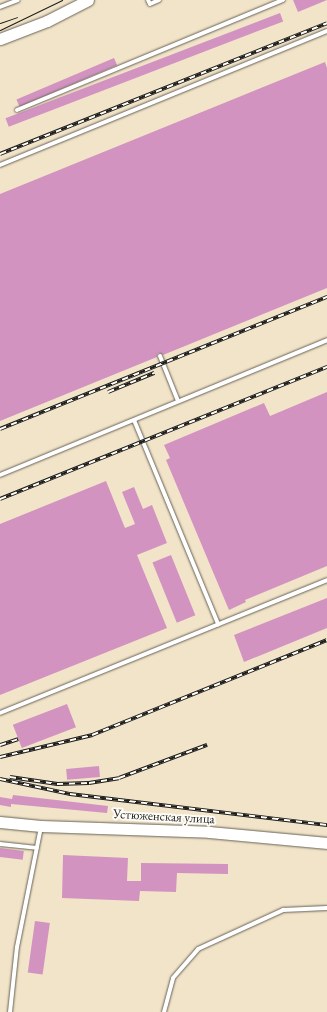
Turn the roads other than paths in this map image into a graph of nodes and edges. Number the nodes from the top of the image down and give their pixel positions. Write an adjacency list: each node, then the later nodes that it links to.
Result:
1 (18, 0): 6 (lane)
2 (88, 0): 8 (main road)
3 (148, 0): 4 (lane)
4 (159, 0)
5 (283, 0): 9 (lane)
6 (0, 8)
7 (327, 31): 10 (lane)
8 (0, 39)
9 (17, 110)
10 (0, 165)
11 (327, 340): 13 (lane)
12 (160, 356): 13 (lane)
13 (178, 401): 14 (lane)
14 (134, 420): 15 (lane); 17 (lane)
15 (0, 474)
16 (327, 580): 17 (lane)
17 (218, 624): 18 (lane)
18 (0, 713)
19 (0, 822): 20 (main road, Устюженская улица)
20 (41, 826): 21 (main road, Устюженская улица); 23 (lane)
21 (327, 843)
22 (0, 844): 23 (lane)
23 (37, 848): 25 (lane)
24 (327, 908): 26 (lane)
25 (10, 1012)
26 (164, 1012)

